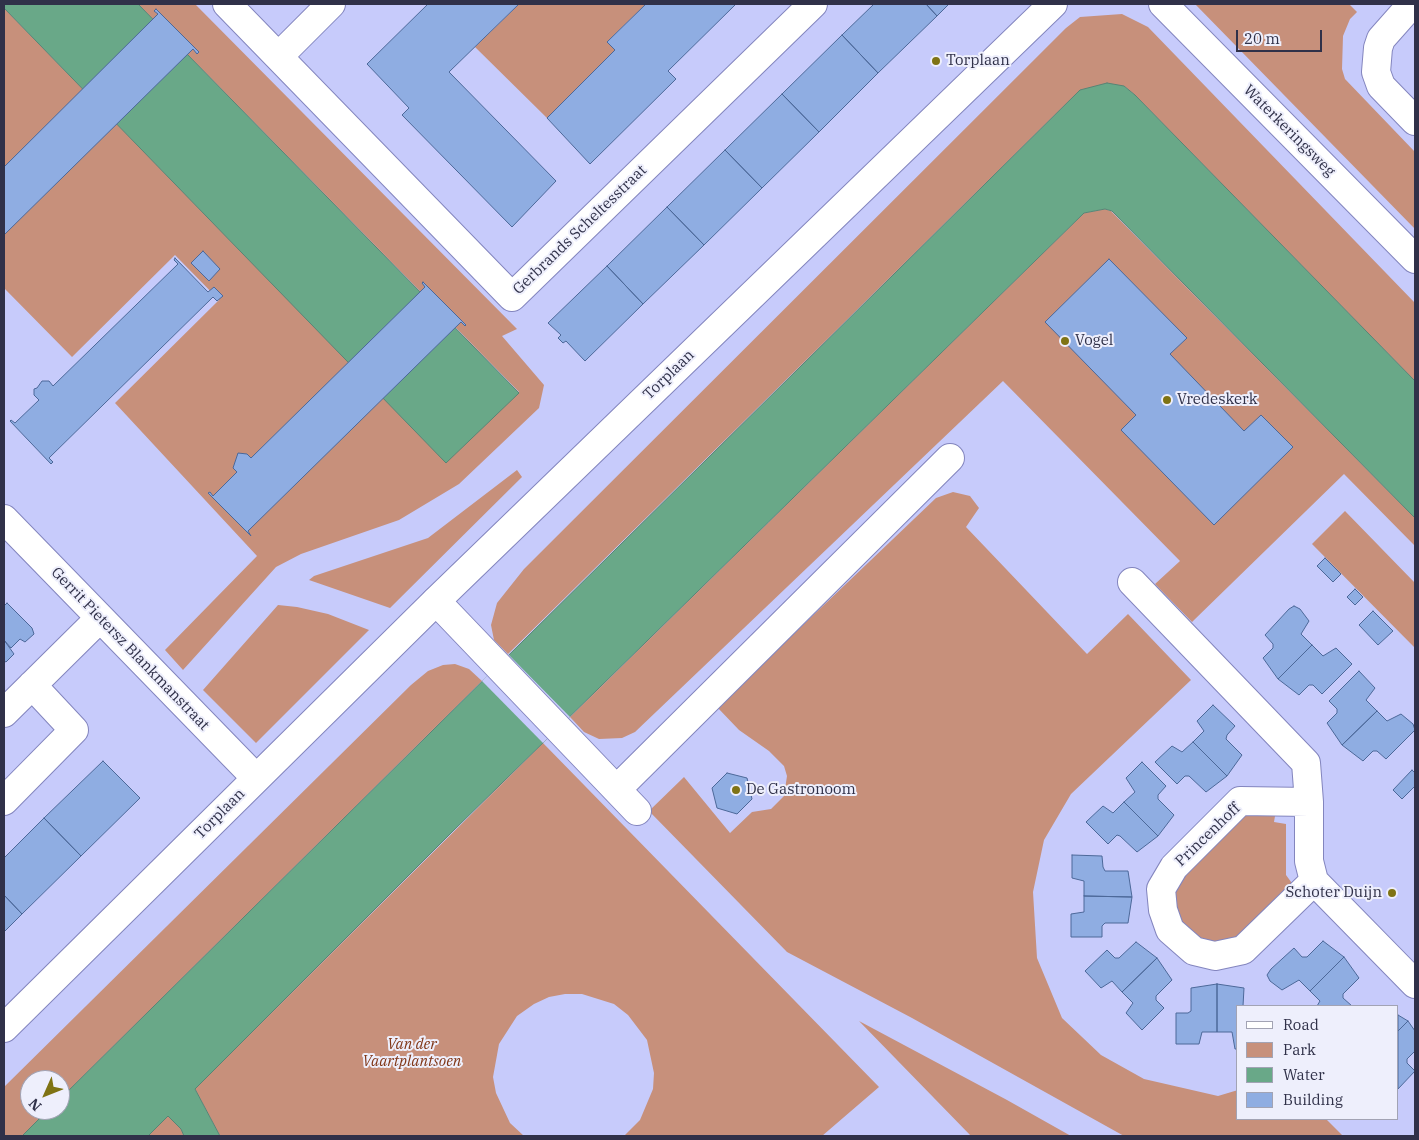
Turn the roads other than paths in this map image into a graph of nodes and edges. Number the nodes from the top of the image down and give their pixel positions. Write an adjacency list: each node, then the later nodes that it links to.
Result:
1 (227, 4): 7 (street, Gerbrands Scheltesstraat)
2 (331, 4): 7 (street)
3 (813, 4): 7 (street, Gerbrands Scheltesstraat)
4 (1054, 4): 13 (street, Torplaan)
5 (1163, 4): 9 (street, Waterkeringsweg)
6 (1412, 4): 8 (street)
7 (278, 56)
8 (1415, 121)
9 (1415, 259)
10 (950, 458): 18 (street)
11 (4, 519): 14 (street, Gerrit Pietersz Blankmanstraat)
12 (1132, 582): 20 (street)
13 (436, 601): 17 (street, Torplaan); 18 (street)
14 (100, 618): 15 (street); 17 (street, Gerrit Pietersz Blankmanstraat)
15 (32, 685): 16 (street); 19 (street)
16 (4, 713)
17 (256, 778): 24 (street, Torplaan)
18 (616, 789): 21 (street)
19 (4, 801)
20 (1309, 802): 22 (street); 22 (street, Princenhoff)
21 (638, 811)
22 (1314, 881): 23 (street)
23 (1415, 984)
24 (4, 1028)

